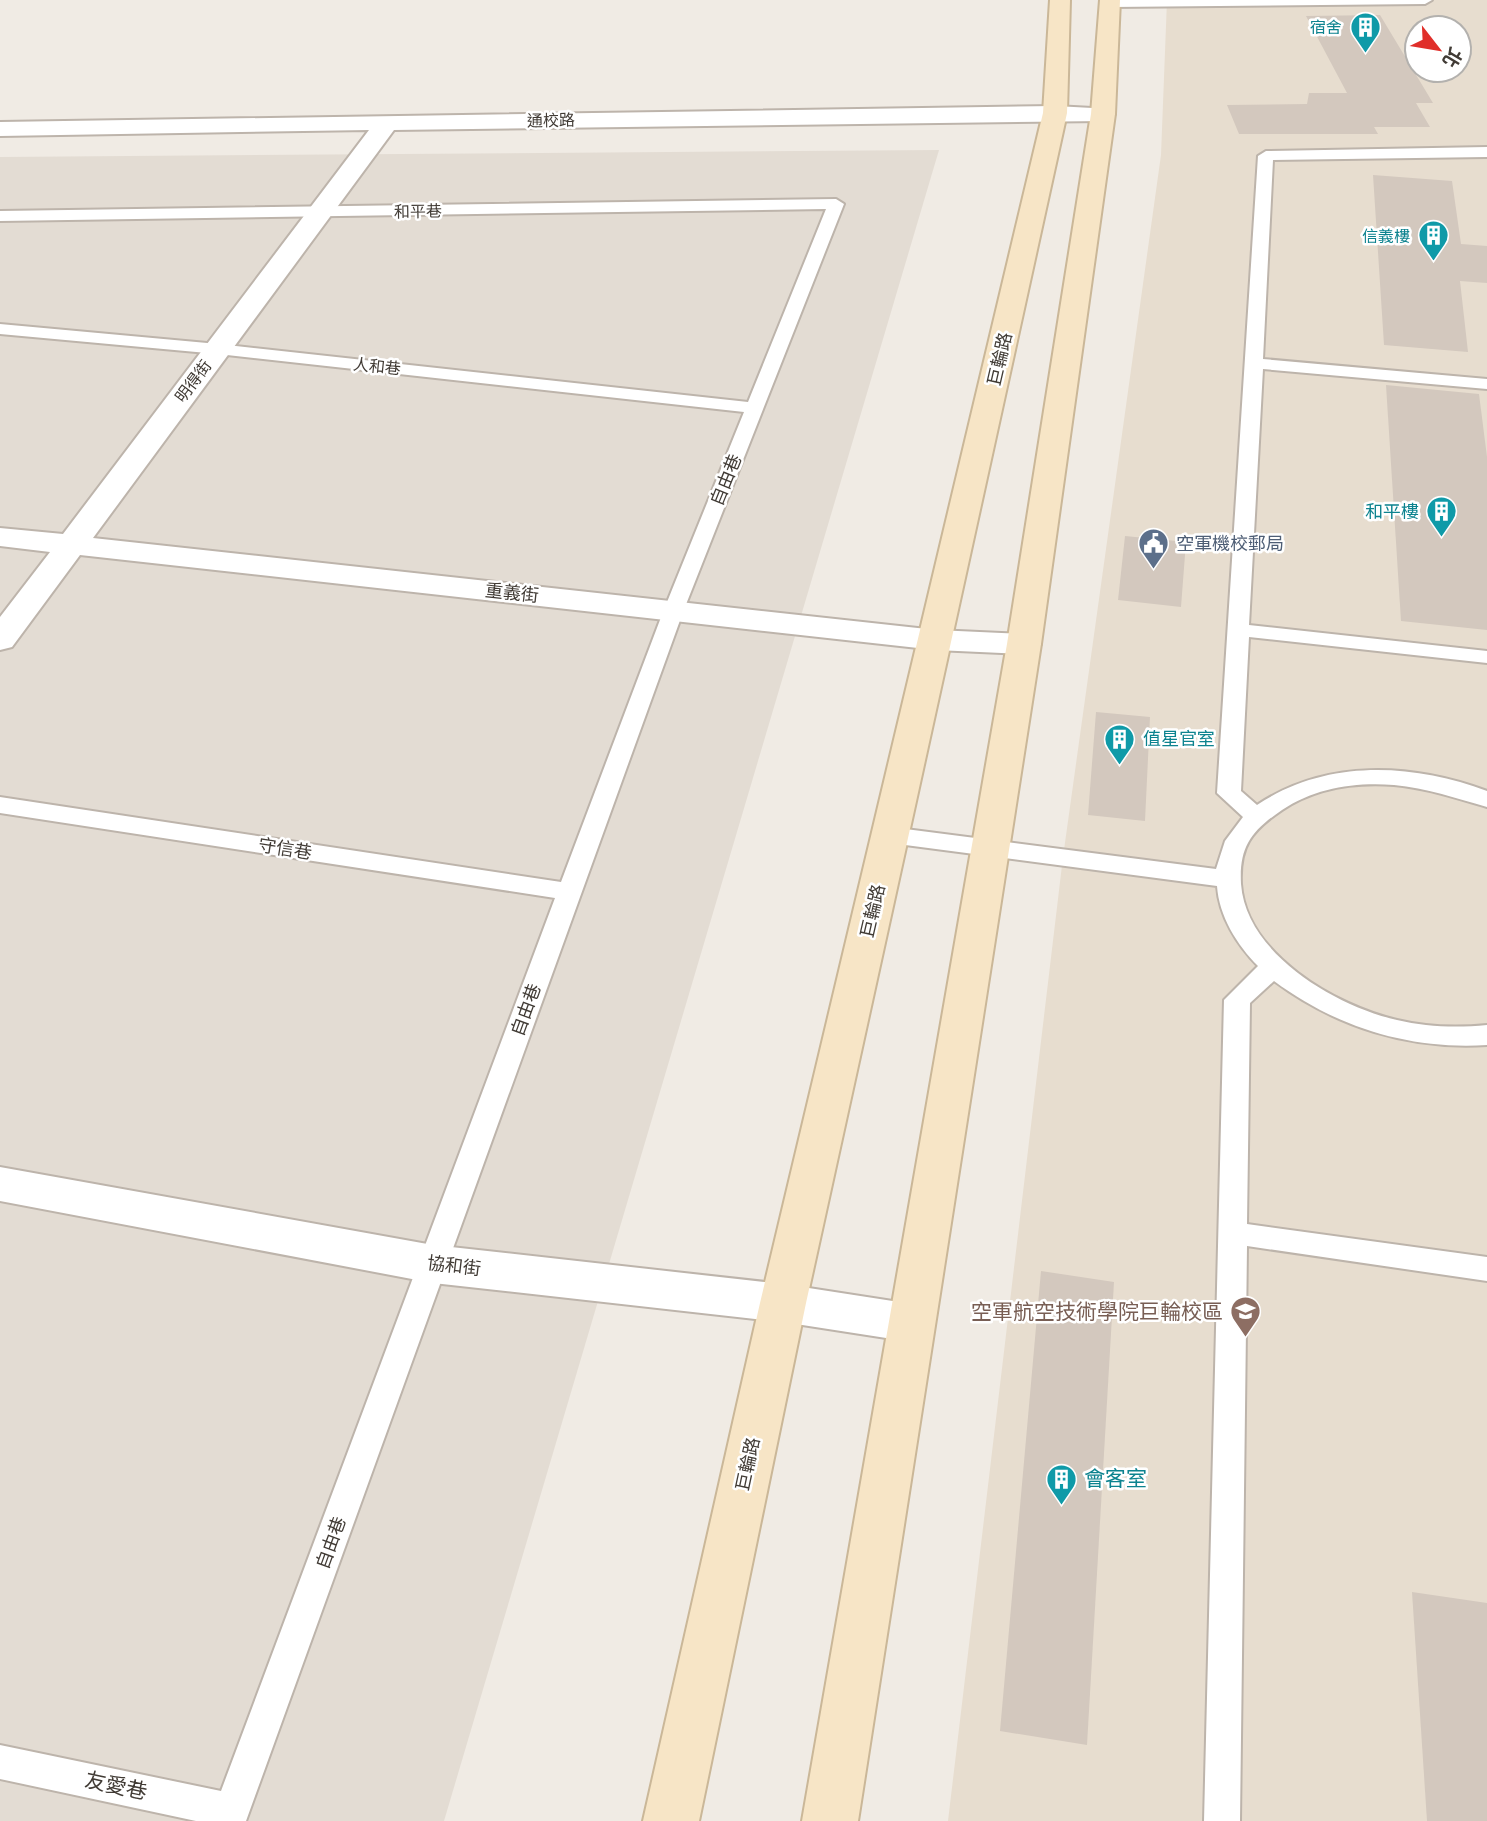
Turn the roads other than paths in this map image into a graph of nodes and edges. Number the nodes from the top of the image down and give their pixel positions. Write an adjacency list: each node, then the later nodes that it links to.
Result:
1 (1060, 0): 4 (street, 巨輪路)
2 (1425, 0): 3 (lane)
3 (1111, 1): 5 (street)
4 (1055, 113): 5 (street, 通校路); 6 (street, 通校路); 22 (street, 巨輪路)
5 (1103, 114): 23 (street)
6 (387, 122): 7 (street, 通校路); 10 (street, 明得街)
7 (0, 129)
8 (1487, 152): 14 (lane)
9 (836, 204): 10 (lane, 和平巷); 16 (lane, 自由巷)
10 (320, 212): 11 (lane, 和平巷); 13 (street, 明得街)
11 (0, 216)
12 (0, 329): 13 (lane, 人和巷)
13 (218, 349): 16 (lane, 人和巷); 18 (street, 明得街)
14 (1254, 363): 15 (lane); 20 (lane)
15 (1487, 384)
16 (754, 408): 19 (lane, 自由巷)
17 (0, 537): 18 (street, 重義街)
18 (72, 544): 19 (street, 重義街); 21 (street, 明得街)
19 (673, 612): 22 (street, 重義街); 31 (lane, 自由巷)
20 (1238, 630): 24 (lane); 27 (lane)
21 (0, 640)
22 (936, 640): 23 (street, 重義街); 28 (street, 巨輪路)
23 (1024, 644): 29 (street)
24 (1487, 657)
25 (1487, 799): 27 (lane)
26 (0, 805): 31 (lane, 守信巷)
27 (1256, 816): 30 (lane)
28 (890, 835): 29 (lane); 38 (street, 巨輪路)
29 (989, 848): 30 (lane); 39 (street)
30 (1229, 879): 32 (lane)
31 (569, 892): 36 (lane, 自由巷)
32 (1273, 967): 33 (lane); 35 (lane)
33 (1487, 1035)
34 (0, 1184): 36 (street, 協和街)
35 (1233, 1233): 37 (lane); 44 (lane)
36 (433, 1264): 38 (street, 協和街); 41 (lane, 自由巷)
37 (1487, 1269)
38 (783, 1303): 39 (street, 協和街); 42 (street, 巨輪路)
39 (912, 1323): 43 (street)
40 (0, 1762): 41 (lane, 友愛巷)
41 (230, 1816)
42 (671, 1821)
43 (830, 1821)
44 (1223, 1821)

